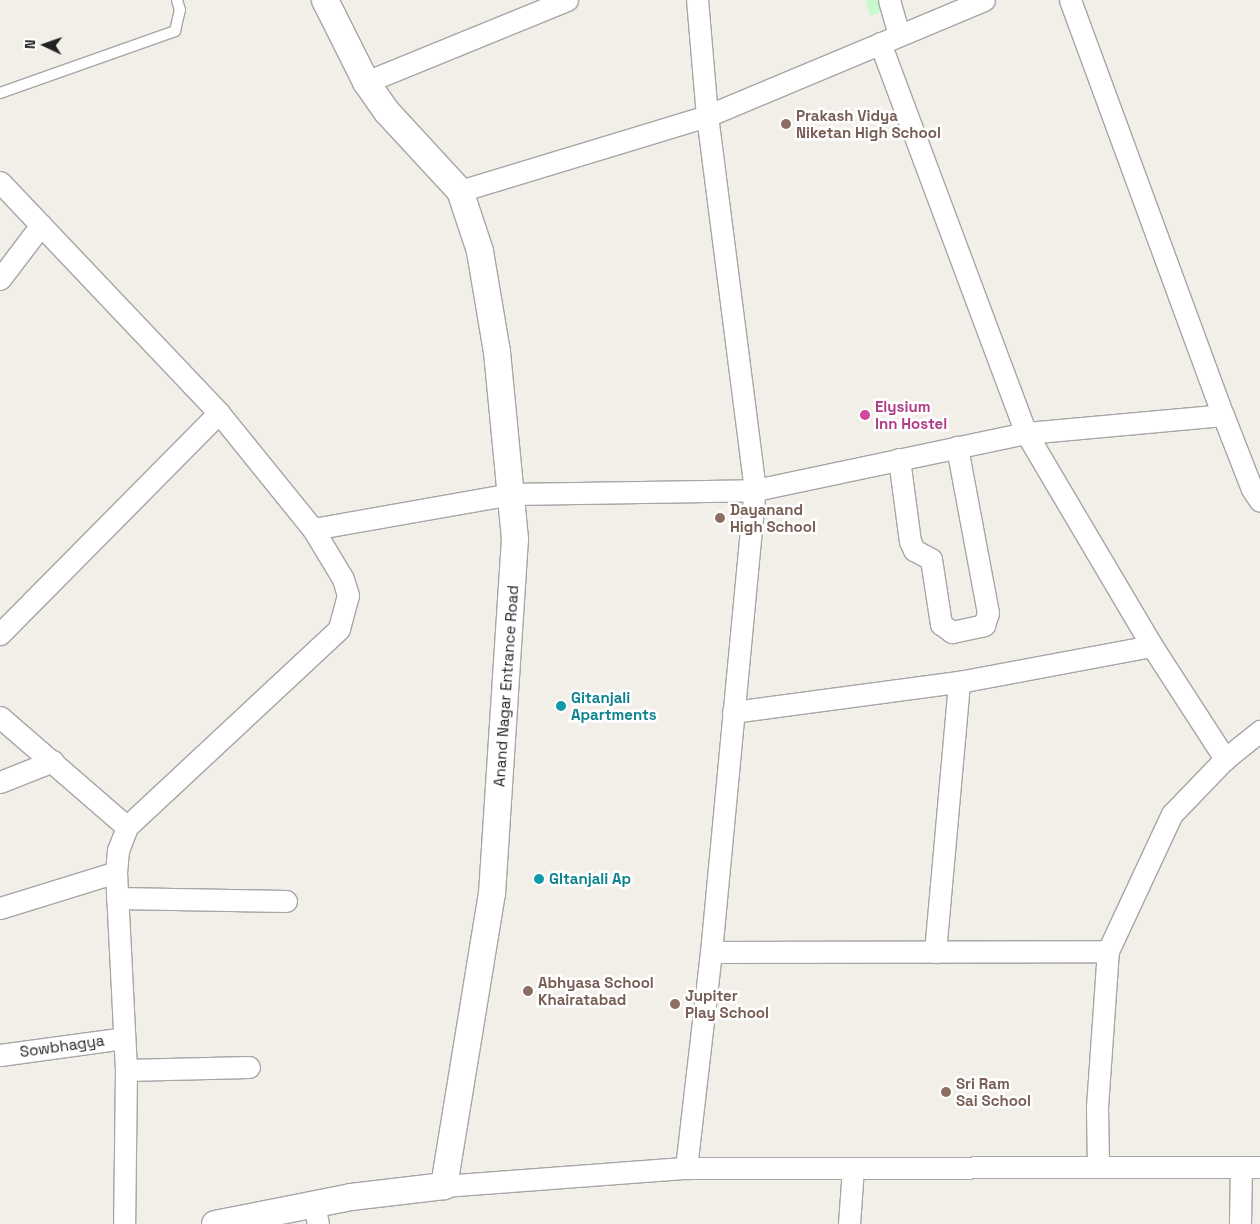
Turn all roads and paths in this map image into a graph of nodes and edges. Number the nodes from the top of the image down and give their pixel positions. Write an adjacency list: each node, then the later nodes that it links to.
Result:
1 (177, 0): 10 (lane)
2 (325, 0): 9 (street, Anand Nagar Entrance Road)
3 (567, 0): 9 (street)
4 (697, 0): 11 (street)
5 (889, 0): 8 (street)
6 (984, 0): 8 (street)
7 (1070, 0): 17 (street)
8 (890, 39): 11 (street); 18 (street)
9 (366, 82): 13 (street, Anand Nagar Entrance Road)
10 (0, 93)
11 (707, 116): 13 (street); 21 (street)
12 (0, 182): 14 (street)
13 (460, 191): 23 (street, Anand Nagar Entrance Road)
14 (41, 225): 15 (street); 16 (street)
15 (0, 279)
16 (219, 412): 24 (street); 25 (street)
17 (1222, 415): 18 (street); 22 (street)
18 (1026, 433): 19 (street); 26 (street)
19 (957, 447): 20 (street); 20 (street)
20 (899, 460): 21 (street)
21 (755, 490): 23 (street); 28 (street)
22 (1257, 492)
23 (512, 494): 24 (street); 50 (street, Anand Nagar Entrance Road)
24 (313, 529): 34 (street)
25 (0, 634)
26 (1152, 646): 27 (street); 31 (street)
27 (959, 682): 28 (street); 41 (street)
28 (733, 712): 40 (street)
29 (0, 717): 32 (street)
30 (1260, 731): 31 (street)
31 (1225, 758): 39 (street)
32 (53, 761): 33 (street); 34 (street)
33 (0, 782)
34 (126, 827): 35 (street)
35 (116, 872): 36 (street); 38 (street)
36 (117, 898): 37 (street); 42 (street)
37 (286, 901)
38 (0, 908)
39 (1108, 951): 41 (street); 46 (street)
40 (711, 952): 41 (street); 48 (street)
41 (935, 952)
42 (124, 1038): 43 (street, Sowbhagya); 45 (street)
43 (0, 1055)
44 (249, 1067): 45 (street)
45 (126, 1070): 52 (street)
46 (1098, 1166): 47 (street); 49 (street)
47 (1250, 1167): 55 (street)
48 (686, 1168): 49 (street); 50 (street)
49 (853, 1168): 54 (street)
50 (444, 1186): 51 (street)
51 (316, 1214): 53 (street)
52 (124, 1224)
53 (215, 1224)
54 (850, 1224)
55 (1240, 1224)

